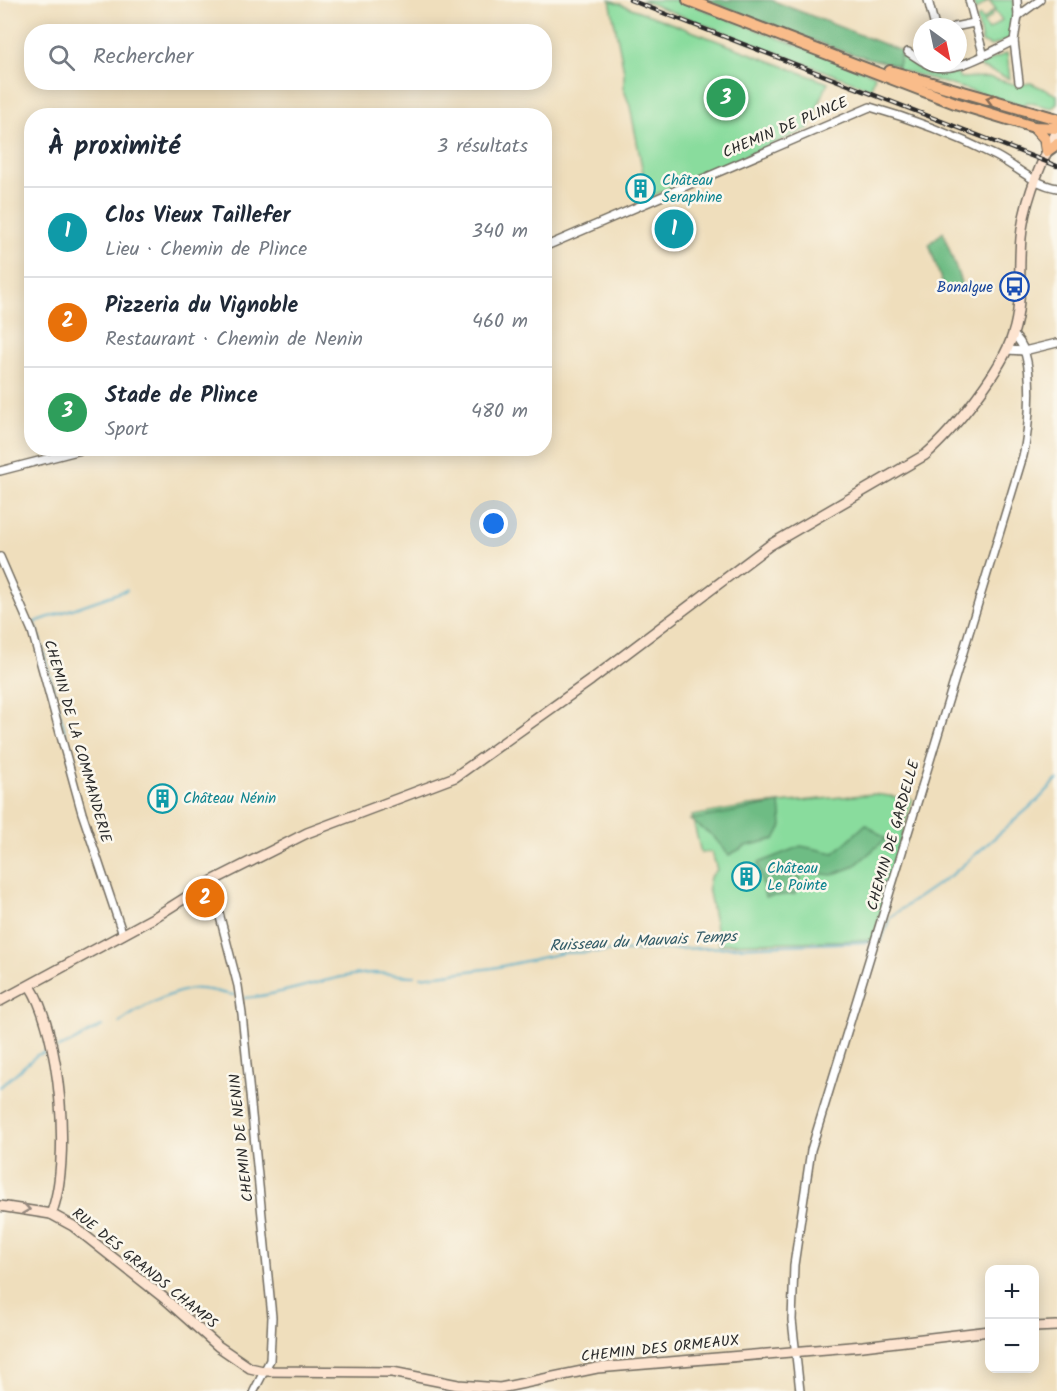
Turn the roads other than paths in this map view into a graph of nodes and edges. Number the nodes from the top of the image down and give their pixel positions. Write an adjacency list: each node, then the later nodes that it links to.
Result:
1 (688, 0): 11 (main road)
2 (928, 0): 7 (street)
3 (969, 0): 8 (street)
4 (1017, 0): 6 (street)
5 (1040, 0): 6 (street)
6 (1018, 16): 10 (street)
7 (933, 18)
8 (974, 23): 9 (street); 13 (street)
9 (967, 24)
10 (1014, 41): 13 (street); 16 (street)
11 (810, 46): 17 (main road, one-way to 11); 18 (main road)
12 (908, 52): 14 (street)
13 (983, 53): 15 (street)
14 (913, 55)
15 (967, 62)
16 (1019, 82)
17 (1052, 112): 19 (main road)
18 (1009, 117): 19 (main road); 20 (main road)
19 (1057, 120)
20 (1034, 127): 21 (main road); 23 (main road)
21 (1057, 129): 23 (main road)
22 (1057, 144): 23 (main road)
23 (1047, 151): 24 (main road)
24 (1035, 182): 25 (street, CHEMIN DE PLINCE); 26 (street, CHEMIN DE PLINCE); 27 (main road)
25 (1057, 188)
26 (552, 244)
27 (1013, 335): 29 (main road); 30 (street, CHEMIN DE GARDELLE)
28 (1057, 343): 30 (street)
29 (1007, 350): 30 (street); 34 (main road)
30 (1024, 351): 43 (street, CHEMIN DE GARDELLE)
31 (58, 456): 32 (street)
32 (0, 471)
33 (0, 557): 35 (street, CHEMIN DE LA COMMANDERIE)
34 (211, 882): 35 (main road); 44 (street, CHEMIN DE NENIN)
35 (123, 935): 36 (main road)
36 (30, 986): 37 (main road); 39 (main road)
37 (0, 1001)
38 (0, 1206): 39 (main road, RUE DES GRANDS CHAMPS, one-way to 39)
39 (51, 1214): 44 (main road, RUE DES GRANDS CHAMPS)
40 (1057, 1326): 41 (main road)
41 (1039, 1327)
42 (985, 1332): 43 (main road, CHEMIN DES ORMEAUX)
43 (795, 1350): 44 (main road, CHEMIN DES ORMEAUX); 46 (street, CHEMIN DE GARDELLE)
44 (263, 1371): 45 (street, CHEMIN DE NENIN)
45 (254, 1391)
46 (800, 1391)

